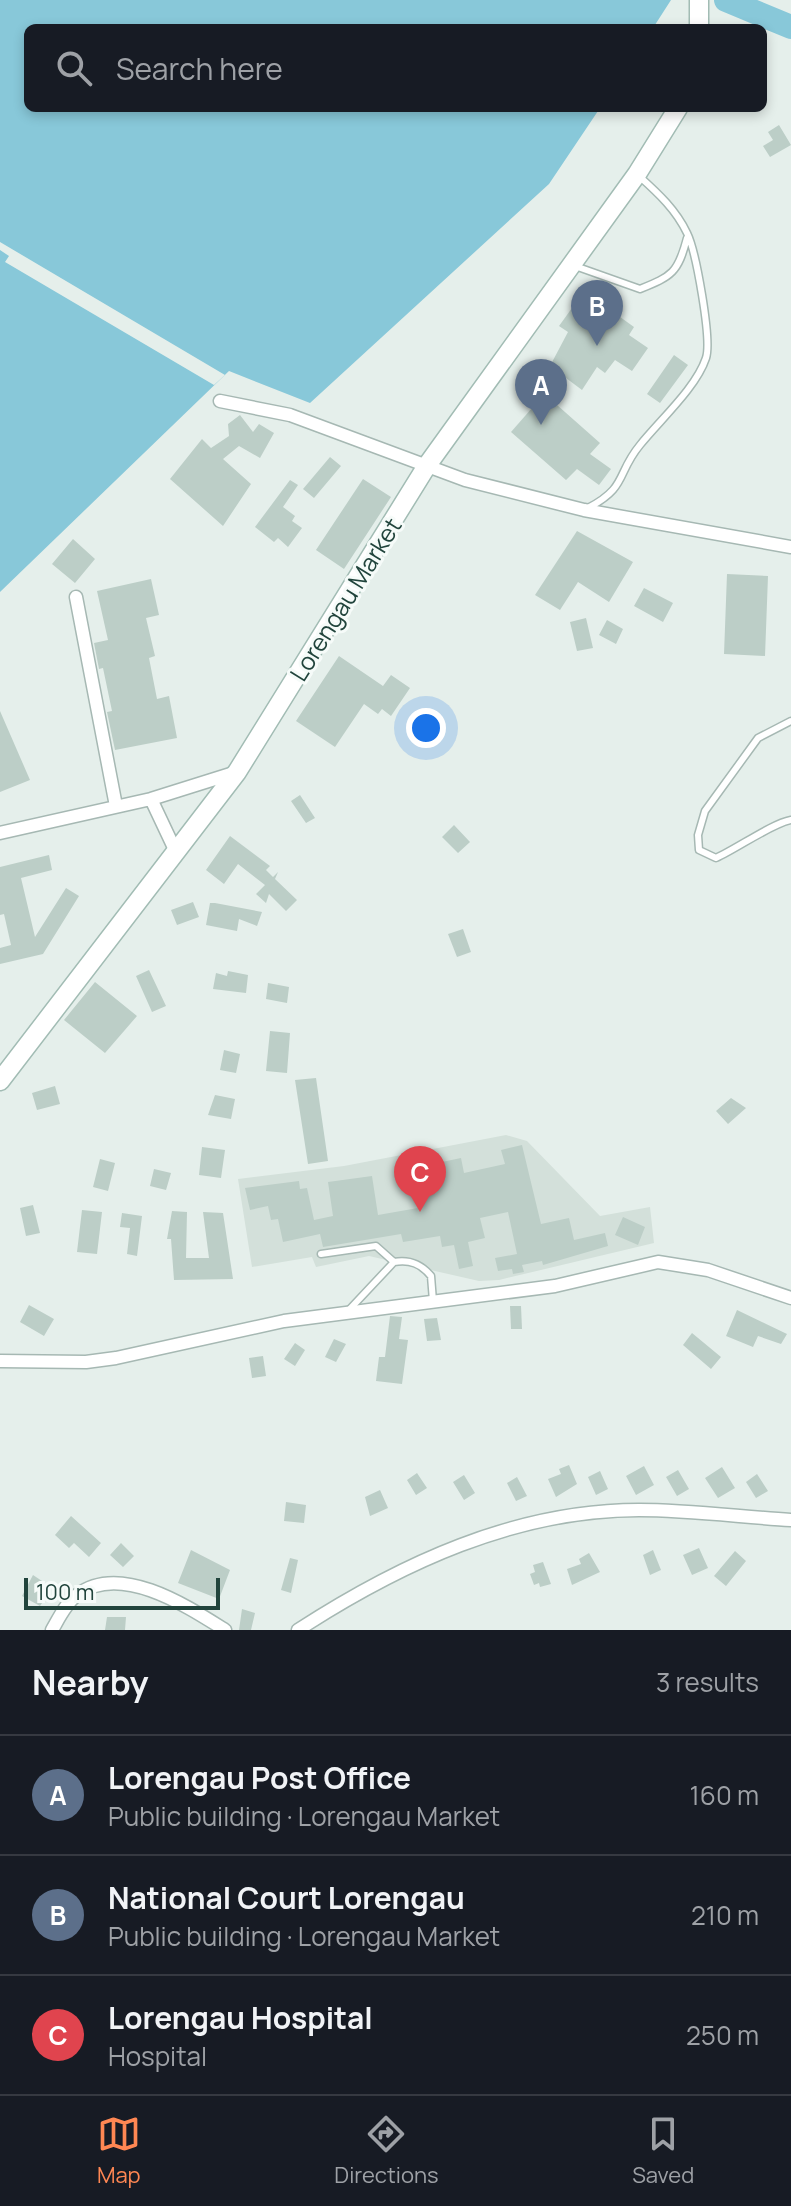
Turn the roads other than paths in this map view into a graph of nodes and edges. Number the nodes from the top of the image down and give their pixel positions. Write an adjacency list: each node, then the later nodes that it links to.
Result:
1 (699, 0): 2 (main road)
2 (699, 24)
3 (676, 112): 4 (main road, Lorengau Market)
4 (637, 174): 5 (lane); 6 (main road, Lorengau Market)
5 (688, 235): 6 (lane); 9 (lane)
6 (571, 264): 8 (main road, Lorengau Market)
7 (220, 401): 8 (street)
8 (428, 464): 9 (street); 13 (main road, Lorengau Market)
9 (584, 510): 10 (street)
10 (791, 547)
11 (76, 597): 15 (street)
12 (791, 721): 16 (lane)
13 (237, 772): 14 (street); 18 (main road, Lorengau Market)
14 (151, 799): 15 (street); 18 (street)
15 (116, 806): 17 (street)
16 (791, 820)
17 (0, 833)
18 (176, 852): 19 (main road, Lorengau Market)
19 (0, 1081)
20 (321, 1254): 21 (lane)
21 (394, 1262): 23 (lane); 24 (lane)
22 (791, 1298): 23 (street)
23 (433, 1301): 24 (street)
24 (348, 1311): 25 (street)
25 (0, 1361)
26 (791, 1520): 29 (street)
27 (52, 1630): 28 (street)
28 (225, 1630)
29 (298, 1630)

